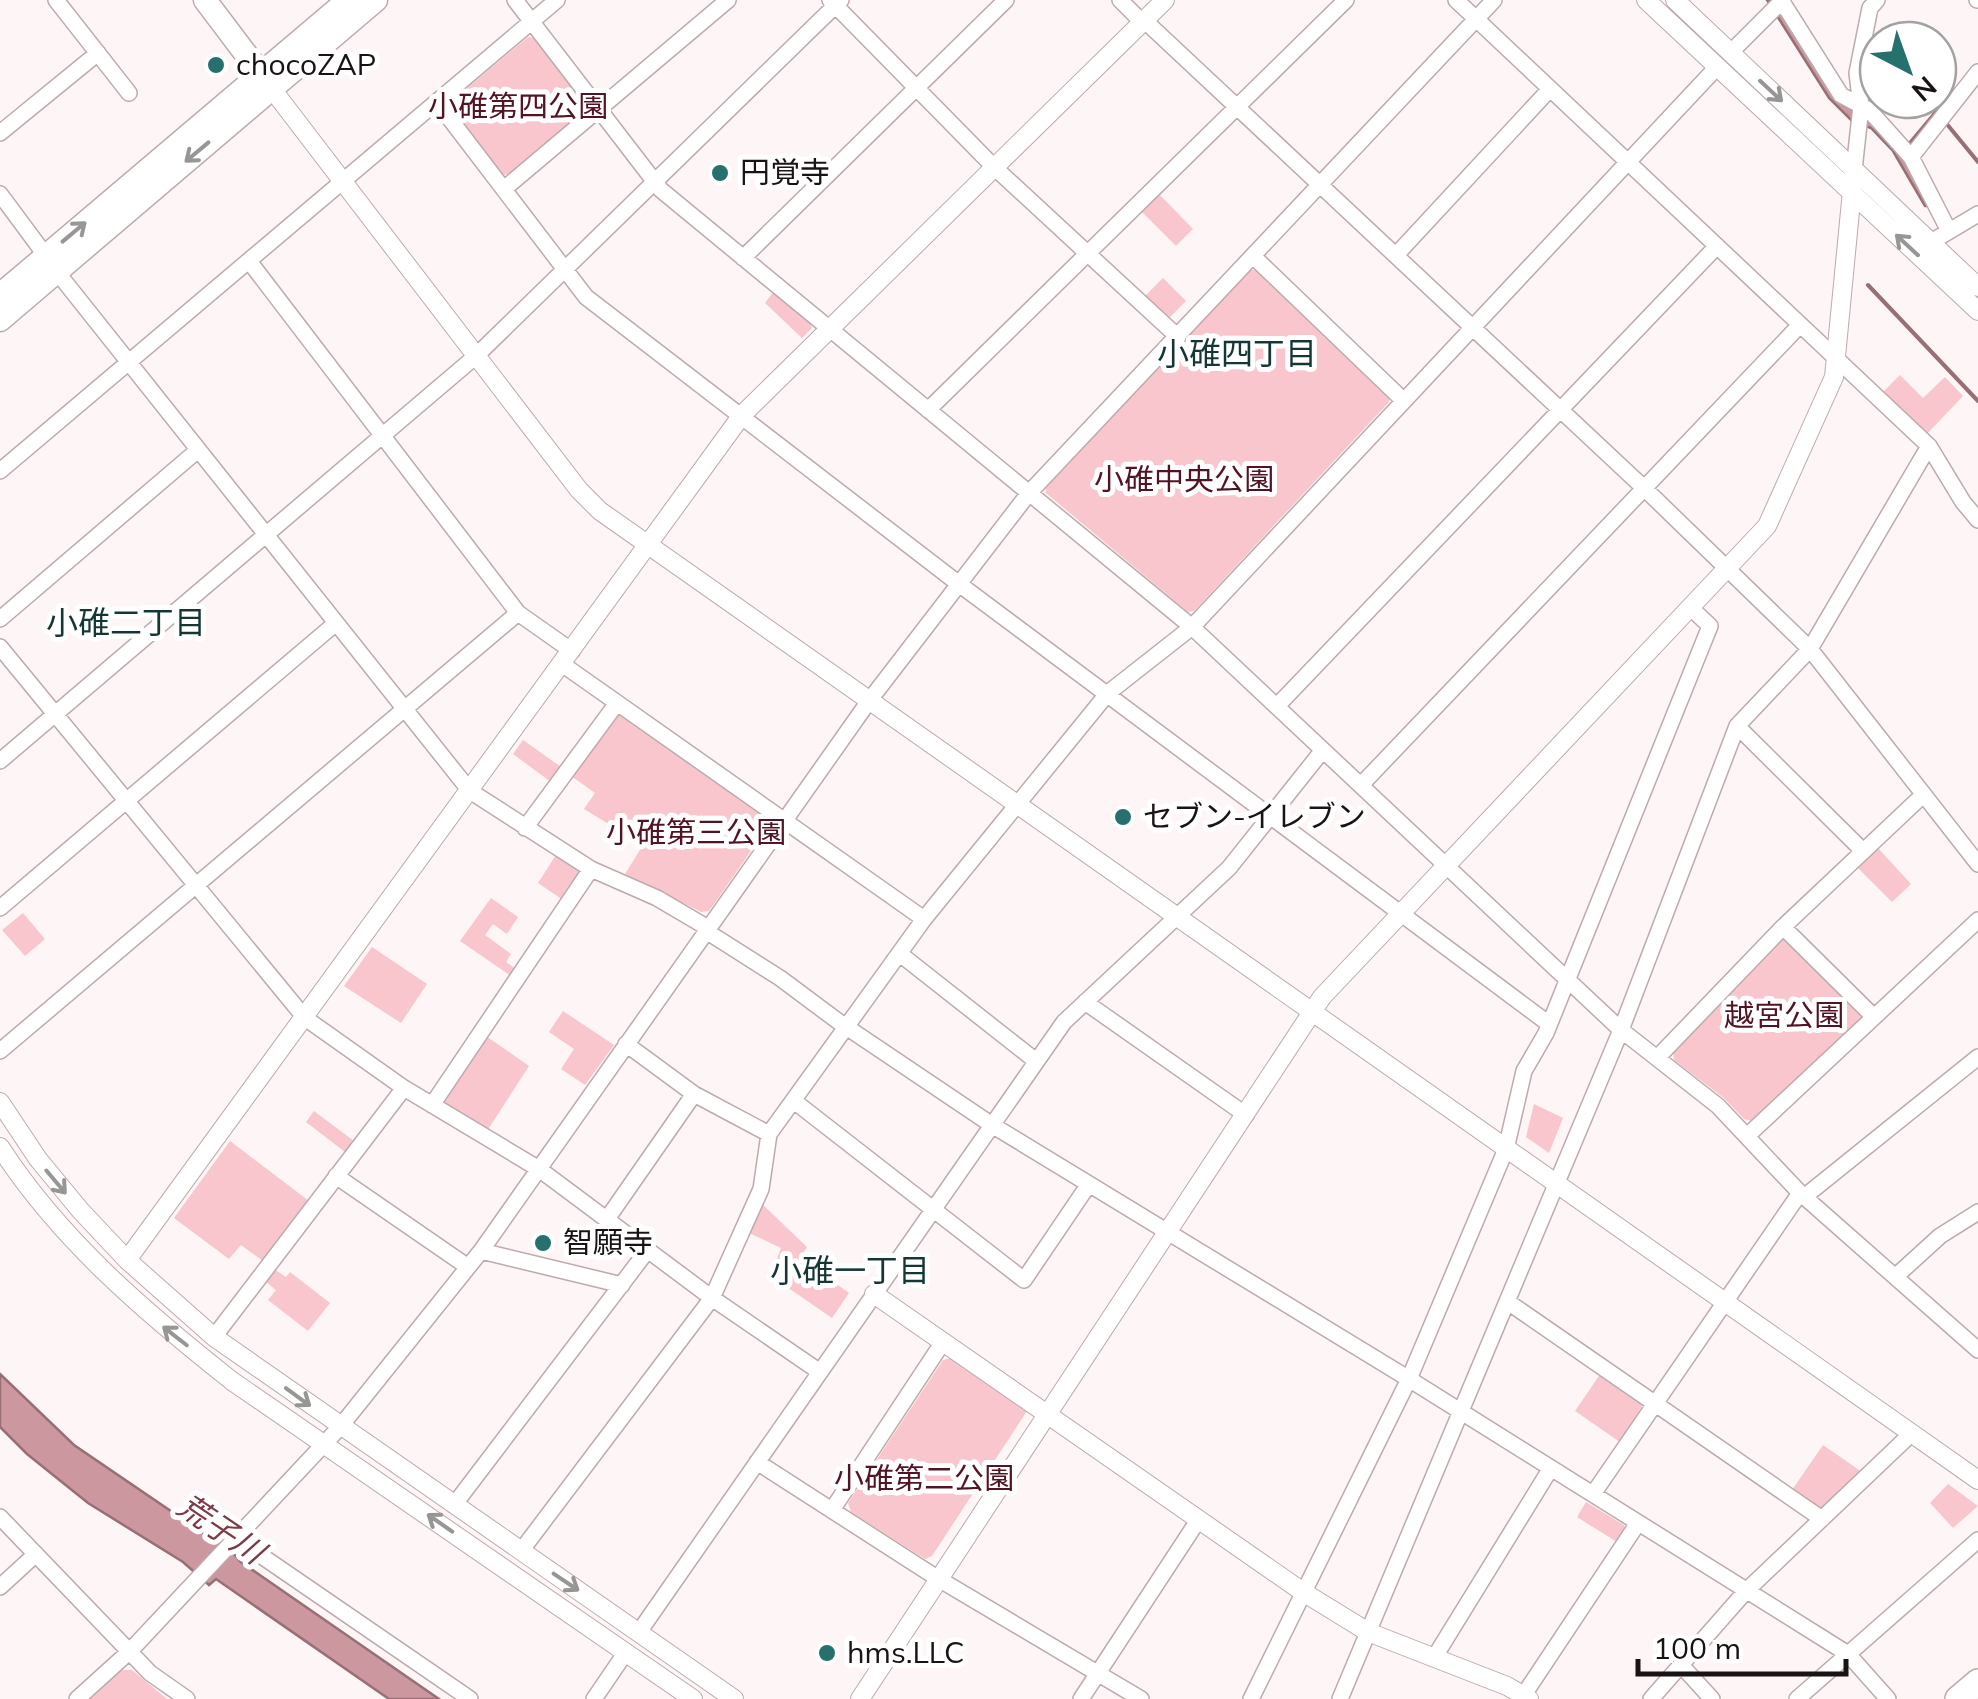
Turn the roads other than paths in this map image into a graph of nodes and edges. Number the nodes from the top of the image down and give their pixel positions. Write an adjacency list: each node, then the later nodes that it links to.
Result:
1 (56, 0): 21 (street)
2 (205, 0): 24 (main road)
3 (348, 0): 24 (main road)
4 (376, 0): 24 (main road)
5 (515, 0): 20 (street)
6 (557, 0): 20 (street)
7 (728, 0): 30 (street)
8 (1006, 0): 25 (street)
9 (1120, 0): 19 (street)
10 (1165, 0): 19 (street)
11 (1346, 0): 29 (street)
12 (1456, 0): 18 (street)
13 (1494, 0): 18 (street)
14 (1646, 0): 22 (street)
15 (1675, 0): 22 (street)
16 (835, 2): 25 (street); 40 (street)
17 (1780, 3): 22 (street); 31 (street)
18 (1476, 18): 26 (street); 41 (street)
19 (1143, 21): 29 (street); 37 (street)
20 (532, 22): 28 (street); 30 (street)
21 (98, 53): 27 (street); 34 (street)
22 (1724, 60): 36 (street); 38 (street, one-way to 38); 43 (street)
23 (1978, 72): 35 (street)
24 (266, 81): 39 (street); 54 (main road)
25 (915, 88): 37 (street); 52 (street)
26 (1550, 89): 36 (street); 50 (street)
27 (129, 93)
28 (437, 102): 39 (street); 42 (street)
29 (1237, 107): 41 (street); 49 (street)
30 (599, 109): 40 (street); 42 (street)
31 (1858, 112)
32 (1859, 120): 38 (street)
33 (1875, 120): 35 (street)
34 (0, 133)
35 (1910, 158): 46 (street)
36 (1628, 163): 48 (street); 61 (street)
37 (994, 167): 49 (street); 62 (street)
38 (1854, 170): 43 (street); 47 (street)
39 (342, 182): 53 (street); 64 (street)
40 (654, 182): 52 (street); 55 (street)
41 (1321, 185): 50 (street); 51 (street)
42 (504, 189): 55 (street)
43 (1852, 192): 58 (street, one-way to 43); 65 (street)
44 (0, 194): 54 (street)
45 (1978, 214): 46 (street)
46 (1949, 232): 47 (street)
47 (1931, 242): 56 (street)
48 (1716, 246): 60 (street); 69 (street)
49 (1088, 253): 63 (street); 68 (street)
50 (1396, 255): 61 (street)
51 (1254, 257): 63 (street); 67 (street)
52 (742, 258): 62 (street)
53 (249, 261): 66 (street); 71 (street)
54 (52, 264): 57 (main road); 59 (main road); 66 (street)
55 (565, 269): 64 (street); 70 (street)
56 (1978, 287)
57 (0, 295)
58 (1978, 312)
59 (0, 320)
60 (1800, 325): 65 (street); 75 (street)
61 (1472, 326): 67 (street); 69 (street)
62 (830, 328): 68 (street); 70 (street)
63 (1178, 337): 76 (street)
64 (476, 356): 71 (street); 79 (street)
65 (1836, 358): 72 (street); 80 (street)
66 (129, 362): 73 (street); 74 (street)
67 (1404, 400): 86 (street)
68 (928, 410): 76 (street)
69 (1562, 410): 75 (street); 93 (street)
70 (742, 415): 79 (street); 81 (street)
71 (382, 436): 78 (street); 83 (street)
72 (1929, 446): 77 (street); 88 (street)
73 (198, 450): 78 (street); 84 (street)
74 (0, 471)
75 (1644, 488): 80 (street); 99 (street)
76 (1029, 493): 81 (street); 86 (street)
77 (1978, 520)
78 (266, 535): 85 (street); 95 (street)
79 (648, 547): 89 (street); 91 (street)
80 (1728, 570): 82 (street); 88 (street)
81 (960, 584): 90 (street); 91 (street)
82 (1692, 608): 109 (street); 120 (street)
83 (518, 613): 89 (street); 94 (street)
84 (0, 619)
85 (336, 623): 94 (street); 102 (street)
86 (1192, 626): 90 (street); 93 (street)
87 (0, 647): 95 (street)
88 (1810, 649): 96 (street); 101 (street)
89 (567, 657): 92 (street); 100 (street)
90 (1108, 692): 103 (street); 104 (street)
91 (869, 701): 103 (street); 105 (street)
92 (617, 703): 105 (street); 106 (street)
93 (1277, 706): 97 (street)
94 (404, 709): 100 (street); 111 (street)
95 (55, 714): 98 (street); 102 (street)
96 (1737, 726): 107 (street); 127 (street)
97 (1323, 750): 99 (street); 104 (street)
98 (0, 761)
99 (1361, 785): 109 (street)
100 (470, 791): 106 (street); 124 (street)
101 (1923, 795): 107 (street); 108 (street)
102 (127, 800): 111 (street); 112 (street)
103 (1015, 805): 114 (street); 115 (street)
104 (1271, 818): 113 (street); 114 (street)
105 (784, 822): 115 (street); 118 (street)
106 (525, 828): 110 (street)
107 (1864, 851): 117 (street)
108 (1978, 864)
109 (1447, 866): 113 (street); 120 (street)
110 (591, 870): 118 (street); 137 (street)
111 (196, 885): 124 (street); 129 (street)
112 (0, 908)
113 (1402, 912): 122 (street); 125 (street)
114 (1176, 917): 121 (street); 122 (street)
115 (924, 920): 119 (street)
116 (1978, 920): 123 (street)
117 (1783, 926): 123 (street); 131 (street)
118 (707, 930): 126 (street); 128 (street)
119 (900, 954): 126 (street); 132 (street)
120 (1566, 980): 125 (street); 127 (street)
121 (1085, 1002): 132 (street); 138 (street)
122 (1312, 1013): 138 (street); 143 (street)
123 (1874, 1017): 141 (street)
124 (306, 1018): 133 (street); 155 (street)
125 (1549, 1024): 143 (street)
126 (849, 1026): 135 (street); 139 (street)
127 (1621, 1030): 131 (street); 147 (street)
128 (626, 1044): 134 (street); 144 (street)
129 (0, 1051)
130 (1978, 1057): 148 (street)
131 (1657, 1058): 141 (street)
132 (1036, 1061): 139 (street)
133 (404, 1088): 137 (street); 145 (street)
134 (694, 1094): 140 (street); 151 (street)
135 (794, 1101): 140 (street); 149 (street)
136 (0, 1102): 155 (street, one-way to 155)
137 (432, 1105): 144 (street)
138 (1246, 1114): 152 (street)
139 (992, 1125): 146 (street); 149 (street)
140 (769, 1134): 160 (street)
141 (1747, 1136): 148 (street)
142 (0, 1148): 173 (street, one-way to 142)
143 (1506, 1149): 147 (street); 167 (street)
144 (539, 1169): 151 (street); 153 (street)
145 (336, 1176): 156 (street); 163 (street)
146 (1089, 1184): 149 (street); 152 (street)
147 (1557, 1185): 161 (street); 162 (street)
148 (1802, 1195): 157 (street); 162 (street)
149 (934, 1210): 159 (street)
150 (1978, 1212): 157 (street)
151 (607, 1219): 154 (street)
152 (1169, 1233): 167 (street); 170 (street)
153 (481, 1251): 156 (street); 158 (street)
154 (648, 1251): 158 (street); 160 (street)
155 (127, 1260): 163 (street)
156 (468, 1267): 171 (street)
157 (1895, 1278): 165 (street)
158 (622, 1285): 178 (street)
159 (874, 1294): 164 (street); 166 (street)
160 (712, 1298): 166 (street); 186 (street)
161 (1508, 1302): 168 (street); 169 (street)
162 (1725, 1302): 168 (street); 172 (street)
163 (214, 1337): 171 (street, one-way to 171)
164 (944, 1342): 170 (street); 179 (street)
165 (1978, 1350)
166 (820, 1372): 174 (street)
167 (1409, 1379): 169 (street); 190 (street)
168 (1655, 1404): 177 (street); 182 (street)
169 (1462, 1412): 175 (street); 193 (street)
170 (1048, 1413): 181 (street); 188 (street)
171 (340, 1427): 173 (street); 178 (street)
172 (1911, 1434): 176 (street); 182 (street)
173 (324, 1442): 185 (street); 195 (street, one-way to 173)
174 (757, 1462): 179 (street); 192 (street)
175 (1551, 1468): 177 (street); 197 (street)
176 (1978, 1480)
177 (1593, 1494): 183 (street)
178 (454, 1505): 186 (street)
179 (832, 1510): 188 (street)
180 (0, 1518): 187 (street)
181 (1199, 1519): 190 (street); 199 (street)
182 (1822, 1519): 191 (street)
183 (1638, 1523): 191 (street); 201 (street)
184 (1978, 1540): 196 (street)
185 (230, 1541): 194 (street); 204 (street)
186 (522, 1552): 192 (street, one-way to 192)
187 (36, 1554): 189 (street); 194 (street)
188 (937, 1578): 199 (street); 208 (street)
189 (0, 1587)
190 (1303, 1592): 193 (street); 211 (street)
191 (1746, 1592): 196 (street); 198 (street)
192 (639, 1632): 207 (street)
193 (1368, 1632): 197 (street); 212 (street)
194 (130, 1652): 202 (street); 203 (street)
195 (626, 1652): 205 (street); 206 (street)
196 (1848, 1654): 215 (street); 216 (street)
197 (1434, 1658): 201 (street)
198 (1681, 1664): 213 (street); 214 (street)
199 (1098, 1673): 209 (street); 210 (street)
200 (1978, 1682): 217 (highway)
201 (1526, 1697)
202 (78, 1699)
203 (186, 1699)
204 (470, 1699)
205 (594, 1699)
206 (693, 1699)
207 (734, 1699)
208 (860, 1699)
209 (1081, 1699)
210 (1141, 1699)
211 (1251, 1699)
212 (1340, 1699)
213 (1651, 1699)
214 (1712, 1699)
215 (1797, 1699)
216 (1888, 1699)
217 (1958, 1699)

